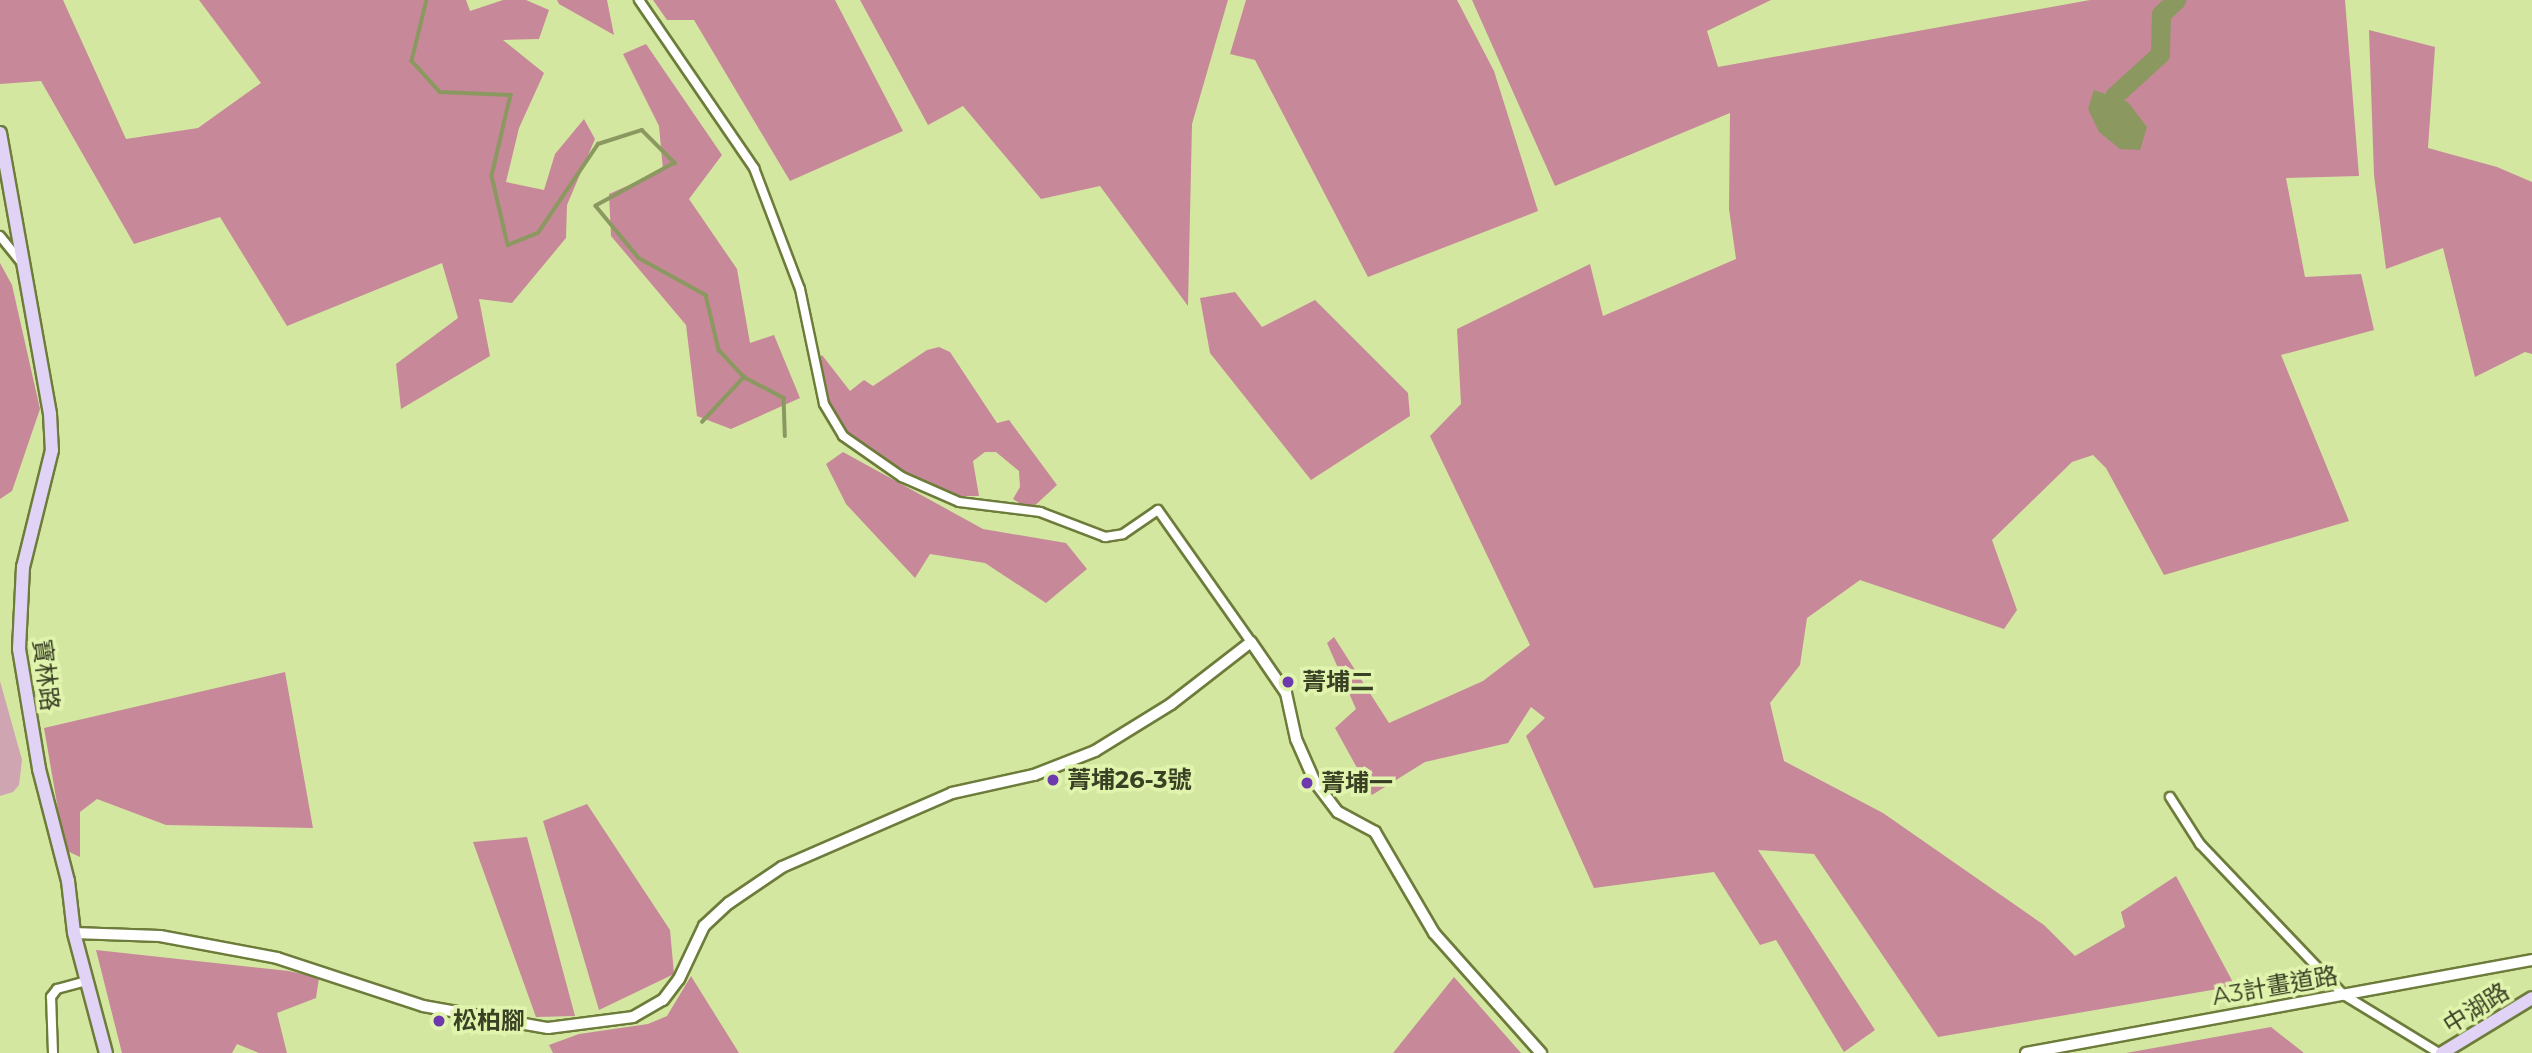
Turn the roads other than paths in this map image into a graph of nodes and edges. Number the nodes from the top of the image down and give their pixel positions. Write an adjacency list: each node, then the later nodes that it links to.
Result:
1 (639, 0): 5 (street)
2 (0, 133): 4 (main road, 寶林路)
3 (0, 236): 4 (street)
4 (22, 263): 7 (main road, 寶林路)
5 (1251, 642): 7 (street); 14 (street)
6 (2170, 797): 10 (street)
7 (74, 933): 9 (main road, 寶林路)
8 (2532, 960): 10 (street, A3計畫道路)
9 (87, 981): 12 (street); 13 (main road, 寶林路)
10 (2344, 995): 15 (street, A3計畫道路); 16 (street)
11 (2532, 998): 16 (main road, 中湖路)
12 (53, 1053)
13 (106, 1053)
14 (1541, 1053)
15 (2026, 1053)
16 (2440, 1053)

